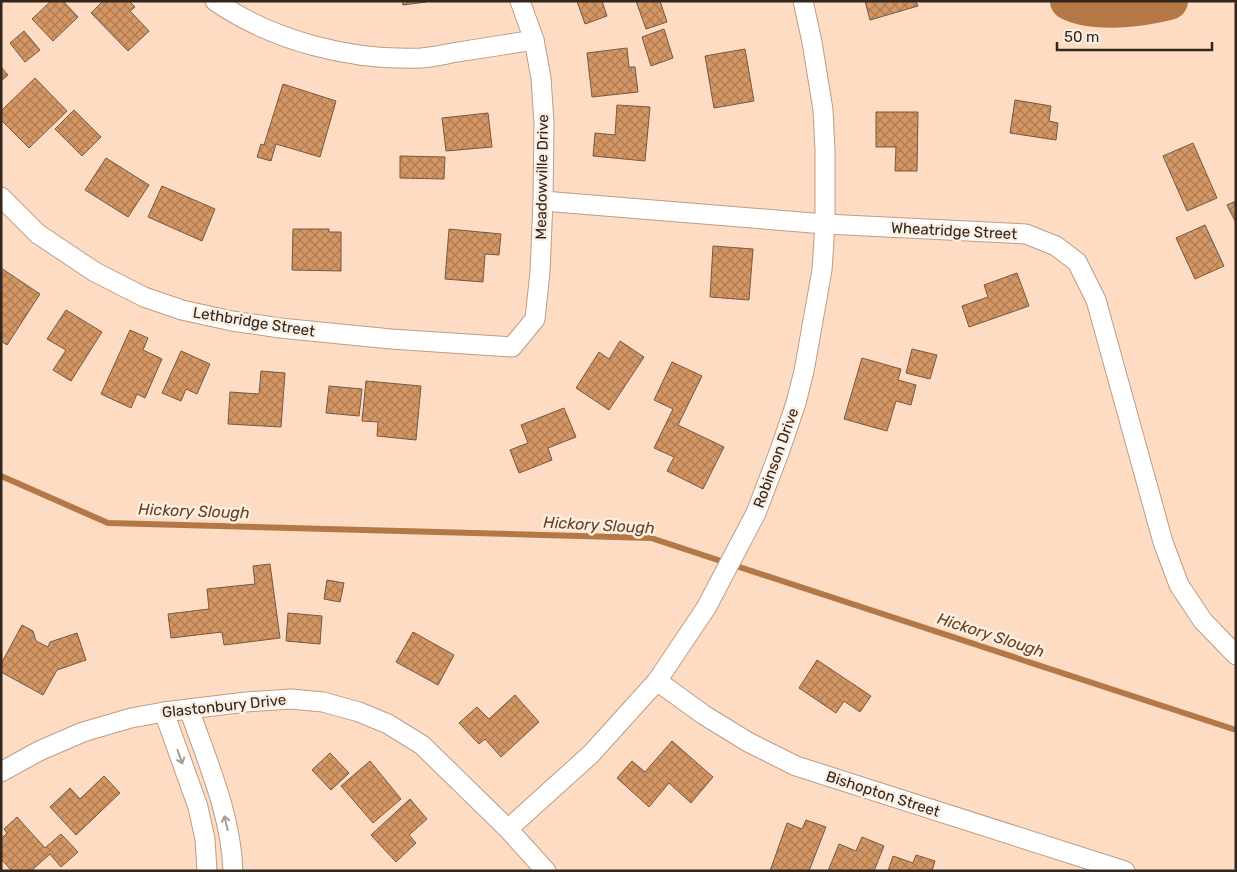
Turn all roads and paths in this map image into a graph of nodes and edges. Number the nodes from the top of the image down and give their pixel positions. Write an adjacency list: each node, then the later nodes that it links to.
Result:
1 (215, 1): 4 (street)
2 (520, 1): 4 (street, Meadowville Drive)
3 (803, 1): 7 (street, Robinson Drive)
4 (534, 40): 6 (street, Meadowville Drive)
5 (1, 197): 8 (street, Lethbridge Street)
6 (543, 201): 7 (street, Wheatridge Street); 8 (street, Meadowville Drive)
7 (825, 224): 9 (street, Wheatridge Street); 10 (street, Robinson Drive)
8 (512, 347)
9 (1236, 655)
10 (658, 681): 14 (street, Robinson Drive); 15 (street, Bishopton Street)
11 (189, 709): 12 (street, Glastonbury Drive); 14 (street, Glastonbury Drive); 17 (street, one-way to 11)
12 (164, 712): 13 (street, Glastonbury Drive); 16 (street, one-way to 16)
13 (1, 772)
14 (508, 829): 18 (street, Glastonbury Drive)
15 (1094, 866): 19 (street, Bishopton Street)
16 (207, 871)
17 (233, 871)
18 (546, 871)
19 (1125, 871)

